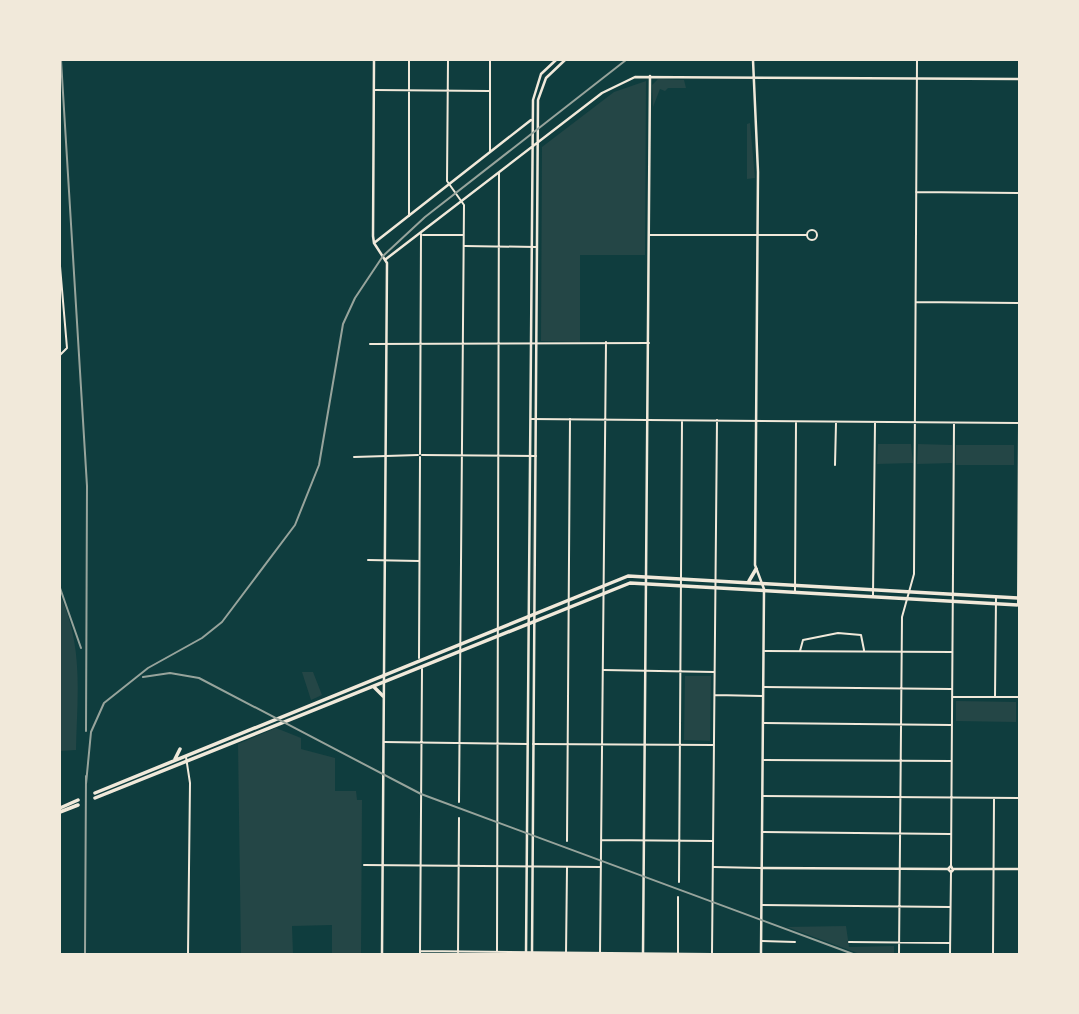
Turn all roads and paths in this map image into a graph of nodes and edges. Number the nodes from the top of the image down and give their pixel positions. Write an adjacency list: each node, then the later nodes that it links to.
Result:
1 (374, 60): 12 (street)
2 (410, 60): 13 (street)
3 (448, 60): 14 (street)
4 (490, 60): 15 (street)
5 (560, 60): 16 (street); 17 (street)
6 (753, 60): 9 (street)
7 (917, 60): 10 (street)
8 (650, 76): 9 (street); 18 (street); 29 (street)
9 (752, 77): 10 (street); 31 (street)
10 (917, 78): 11 (street); 23 (street)
11 (1020, 79)
12 (374, 90): 13 (street); 32 (street)
13 (409, 91): 14 (street); 26 (street)
14 (448, 91): 15 (street); 22 (street)
15 (489, 91): 20 (street)
16 (533, 119): 17 (street); 19 (street); 20 (street)
17 (538, 120): 18 (street)
18 (538, 143): 19 (street); 36 (street)
19 (533, 147): 21 (street); 35 (street)
20 (490, 153): 22 (street)
21 (499, 173): 25 (street); 34 (street)
22 (450, 184): 25 (street); 26 (street)
23 (916, 192): 24 (street); 39 (street)
24 (1020, 193)
25 (461, 202): 27 (street); 28 (street)
26 (409, 216): 32 (street)
27 (421, 233): 28 (street); 37 (street); 45 (street)
28 (464, 235): 33 (street)
29 (649, 235): 31 (street); 42 (street)
30 (807, 235): 31 (street)
31 (758, 236): 58 (street)
32 (374, 243): 37 (street)
33 (464, 246): 34 (street); 46 (street)
34 (498, 246): 35 (street); 47 (street)
35 (532, 247): 36 (street); 48 (street)
36 (537, 247): 49 (street)
37 (386, 259): 44 (street)
38 (60, 267): 50 (street)
39 (916, 302): 40 (street); 62 (street)
40 (1020, 303)
41 (606, 342): 42 (street); 49 (street); 54 (street)
42 (649, 343): 55 (street)
43 (370, 344): 44 (street)
44 (387, 344): 45 (street); 71 (street)
45 (421, 344): 46 (street); 65 (street)
46 (463, 345): 47 (street); 66 (street)
47 (497, 345): 48 (street); 67 (street)
48 (531, 345): 49 (street); 51 (street)
49 (537, 345): 52 (street)
50 (60, 355)
51 (531, 419): 52 (street); 68 (street)
52 (536, 419): 53 (street); 69 (street)
53 (570, 419): 54 (street); 94 (street)
54 (605, 419): 55 (street); 83 (street)
55 (648, 420): 56 (street); 77 (street)
56 (682, 420): 57 (street); 78 (street)
57 (717, 420): 58 (street); 79 (street)
58 (756, 421): 59 (street); 76 (street)
59 (796, 421): 60 (street); 86 (street)
60 (836, 422): 61 (street); 72 (street)
61 (875, 422): 62 (street); 89 (street)
62 (915, 422): 63 (street); 90 (street)
63 (954, 423): 64 (street); 92 (street)
64 (1019, 423): 95 (street)
65 (420, 455): 66 (street); 71 (street); 75 (street)
66 (462, 456): 67 (street); 104 (street)
67 (497, 456): 68 (street); 103 (street)
68 (530, 456): 69 (street); 100 (street)
69 (536, 456): 99 (street)
70 (354, 457): 71 (street)
71 (386, 457): 74 (street)
72 (835, 465)
73 (368, 560): 74 (street)
74 (385, 560): 75 (street); 117 (street)
75 (420, 561): 111 (street)
76 (756, 569): 81 (main road); 82 (street)
77 (647, 576): 78 (main road); 80 (street); 83 (main road)
78 (682, 578): 79 (main road); 84 (street)
79 (716, 580): 81 (main road); 85 (street)
80 (647, 582): 84 (main road); 88 (main road); 114 (street)
81 (747, 582): 82 (main road)
82 (761, 583): 86 (main road); 87 (street)
83 (604, 584): 88 (street); 94 (main road)
84 (682, 584): 85 (main road); 115 (street)
85 (716, 586): 87 (main road); 116 (street)
86 (795, 588): 87 (main road); 89 (main road)
87 (764, 589): 106 (street)
88 (604, 591): 97 (main road); 113 (street)
89 (873, 592): 90 (main road); 91 (main road)
90 (911, 592): 91 (street); 92 (main road)
91 (907, 597): 92 (main road); 109 (street)
92 (953, 597): 93 (main road); 96 (main road); 110 (street)
93 (996, 597): 95 (main road); 96 (street)
94 (569, 598): 97 (street); 99 (main road)
95 (1018, 598): 98 (street)
96 (996, 603): 98 (main road); 129 (street)
97 (569, 605): 101 (main road); 143 (street)
98 (1019, 605)
99 (536, 612): 100 (main road); 101 (street)
100 (529, 615): 102 (street); 103 (main road)
101 (536, 619): 102 (main road); 142 (street)
102 (529, 622): 103 (main road); 141 (street)
103 (498, 631): 104 (main road); 105 (main road); 140 (street)
104 (461, 643): 105 (street); 111 (main road)
105 (461, 649): 112 (main road); 139 (street)
106 (764, 651): 107 (street); 120 (street)
107 (800, 651): 108 (street); 108 (street)
108 (864, 652): 109 (street)
109 (901, 652): 110 (street); 121 (street)
110 (953, 652): 122 (street)
111 (419, 660): 117 (main road)
112 (421, 665): 118 (main road); 138 (street)
113 (603, 670): 114 (street); 144 (street)
114 (646, 671): 115 (street); 145 (street)
115 (681, 671): 116 (street); 146 (street)
116 (715, 672): 125 (street)
117 (384, 674): 118 (street); 123 (main road)
118 (383, 681): 119 (main road); 126 (street)
119 (368, 687): 124 (main road); 126 (main road)
120 (764, 687): 121 (street); 127 (street)
121 (900, 688): 122 (street); 132 (street)
122 (952, 689): 128 (street)
123 (345, 690): 124 (main road); 134 (main road)
124 (348, 695): 135 (main road)
125 (715, 695): 127 (street); 147 (street)
126 (383, 696): 137 (street)
127 (763, 696): 131 (street)
128 (952, 697): 129 (street); 133 (street)
129 (995, 697): 130 (street)
130 (1020, 697)
131 (763, 723): 132 (street); 152 (street)
132 (900, 724): 133 (street); 153 (street)
133 (952, 725): 154 (street)
134 (258, 726): 135 (main road); 136 (main road)
135 (258, 732): 148 (main road)
136 (219, 741): 148 (main road); 150 (main road)
137 (384, 742): 138 (street); 173 (street)
138 (422, 743): 139 (street); 174 (street)
139 (460, 743): 140 (street); 160 (street)
140 (499, 743): 141 (street); 176 (street)
141 (528, 744): 142 (street); 177 (street)
142 (535, 744): 143 (street); 178 (street)
143 (568, 744): 144 (street); 170 (street)
144 (602, 744): 145 (street); 167 (street)
145 (646, 745): 146 (street); 168 (street)
146 (680, 745): 147 (street); 169 (street)
147 (714, 745): 171 (street)
148 (222, 747): 150 (main road)
149 (180, 749): 151 (main road)
150 (186, 757): 151 (main road); 151 (main road); 202 (street)
151 (175, 760)
152 (763, 760): 153 (street); 155 (street)
153 (900, 761): 154 (street); 156 (street)
154 (952, 761): 157 (street)
155 (763, 796): 156 (street); 164 (street)
156 (900, 797): 157 (street); 165 (street)
157 (951, 797): 158 (street); 166 (street)
158 (994, 798): 159 (street); 184 (street)
159 (1020, 798)
160 (459, 802)
161 (78, 803): 162 (main road)
162 (60, 810)
163 (459, 818): 175 (street)
164 (762, 832): 165 (street); 182 (street)
165 (899, 833): 166 (street); 186 (street)
166 (951, 834): 183 (street)
167 (601, 840): 168 (street); 180 (street)
168 (645, 840): 169 (street); 206 (street)
169 (679, 840): 171 (street); 187 (street)
170 (567, 841)
171 (713, 841): 181 (street)
172 (363, 865): 173 (street)
173 (383, 865): 174 (street); 203 (street)
174 (421, 865): 175 (street); 197 (street)
175 (459, 866): 176 (street); 198 (street)
176 (498, 866): 177 (street); 199 (street)
177 (527, 866): 178 (street); 200 (street)
178 (534, 866): 179 (street); 201 (street)
179 (567, 867): 180 (street); 204 (street)
180 (601, 867): 205 (street)
181 (713, 867): 182 (street); 208 (street)
182 (762, 868): 186 (street); 189 (street)
183 (951, 869): 184 (street); 186 (street); 191 (street)
184 (994, 869): 185 (street); 212 (street)
185 (1020, 869)
186 (899, 870): 190 (street)
187 (679, 882)
188 (678, 897): 207 (street)
189 (761, 905): 190 (street); 192 (street)
190 (899, 906): 191 (street); 195 (street)
191 (950, 907): 196 (street)
192 (761, 941): 193 (street); 209 (street)
193 (795, 942)
194 (849, 942): 195 (street)
195 (899, 942): 196 (street); 210 (street)
196 (950, 943): 211 (street)
197 (420, 953): 198 (street)
198 (458, 953): 199 (street)
199 (497, 953): 200 (street)
200 (526, 953): 201 (street)
201 (532, 953): 204 (street)
202 (188, 954)
203 (382, 954)
204 (566, 954): 205 (street)
205 (600, 954): 206 (street)
206 (643, 954): 207 (street)
207 (678, 954): 208 (street)
208 (712, 954)
209 (761, 954)
210 (899, 954)
211 (950, 954)
212 (993, 954)

